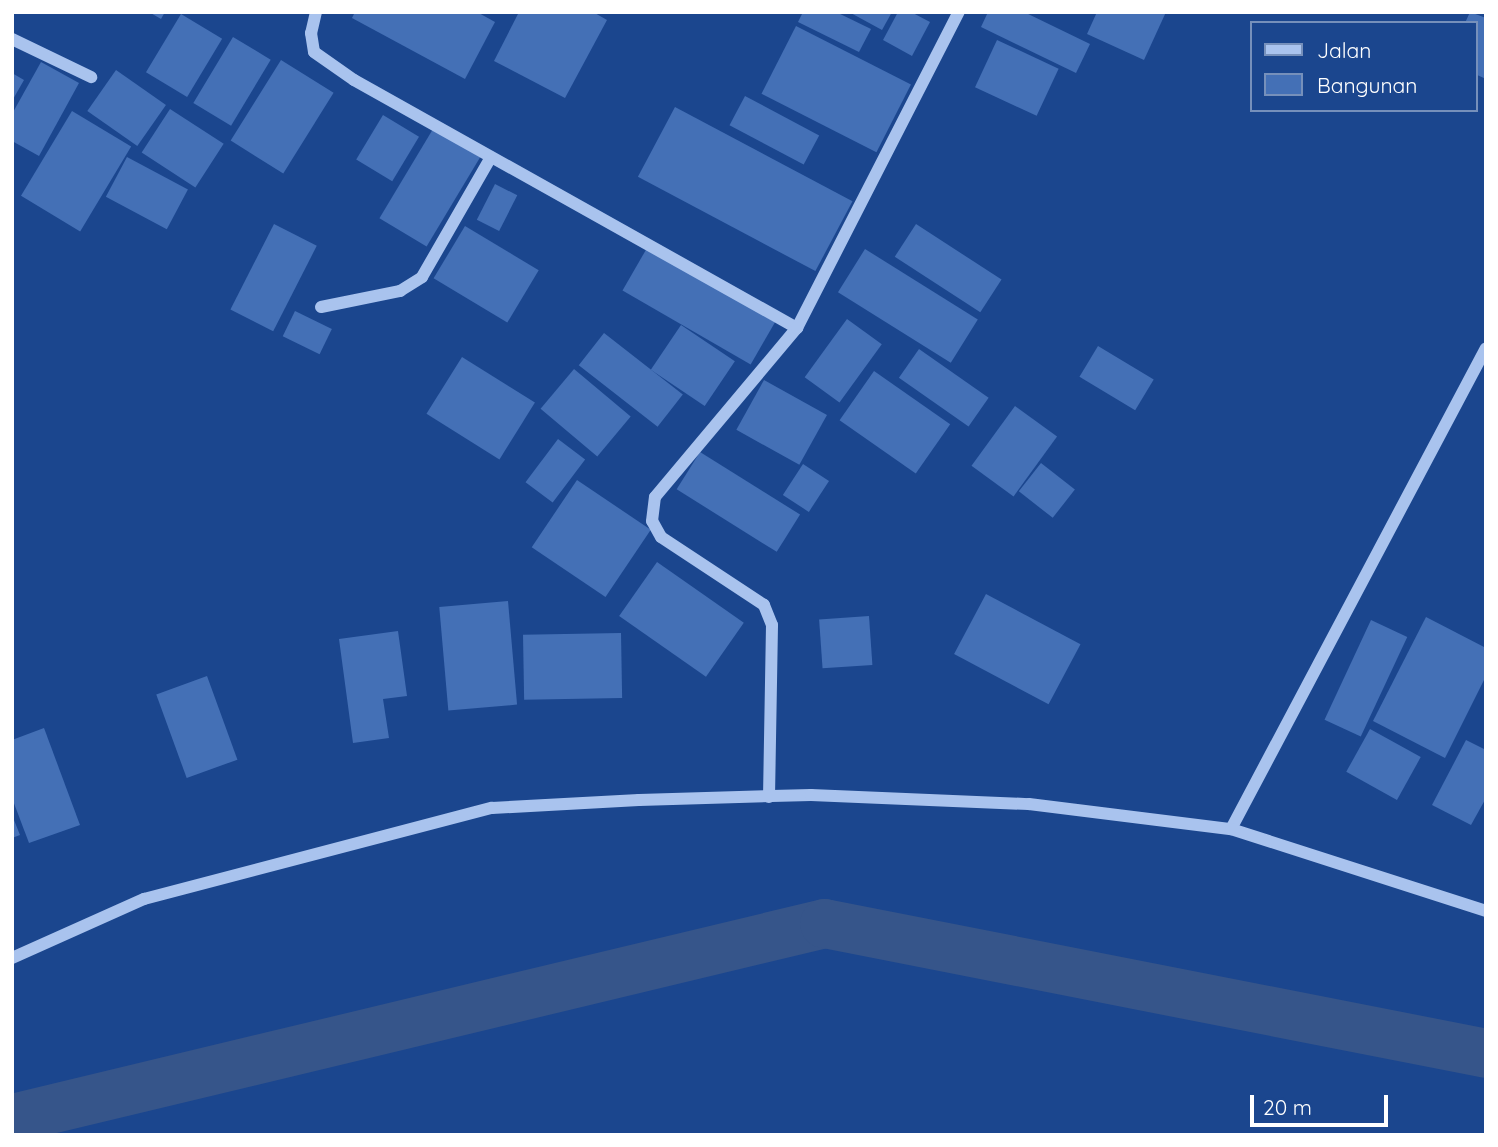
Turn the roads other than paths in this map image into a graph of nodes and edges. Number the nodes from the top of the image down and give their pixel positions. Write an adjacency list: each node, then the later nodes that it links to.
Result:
1 (316, 12): 5 (street)
2 (958, 12): 7 (street)
3 (12, 39): 4 (street)
4 (91, 77)
5 (491, 157): 6 (street); 7 (street)
6 (321, 307)
7 (797, 328): 9 (street)
8 (1486, 348): 10 (street)
9 (769, 797): 10 (street); 12 (street)
10 (1231, 829): 11 (street)
11 (1486, 911)
12 (12, 958)

